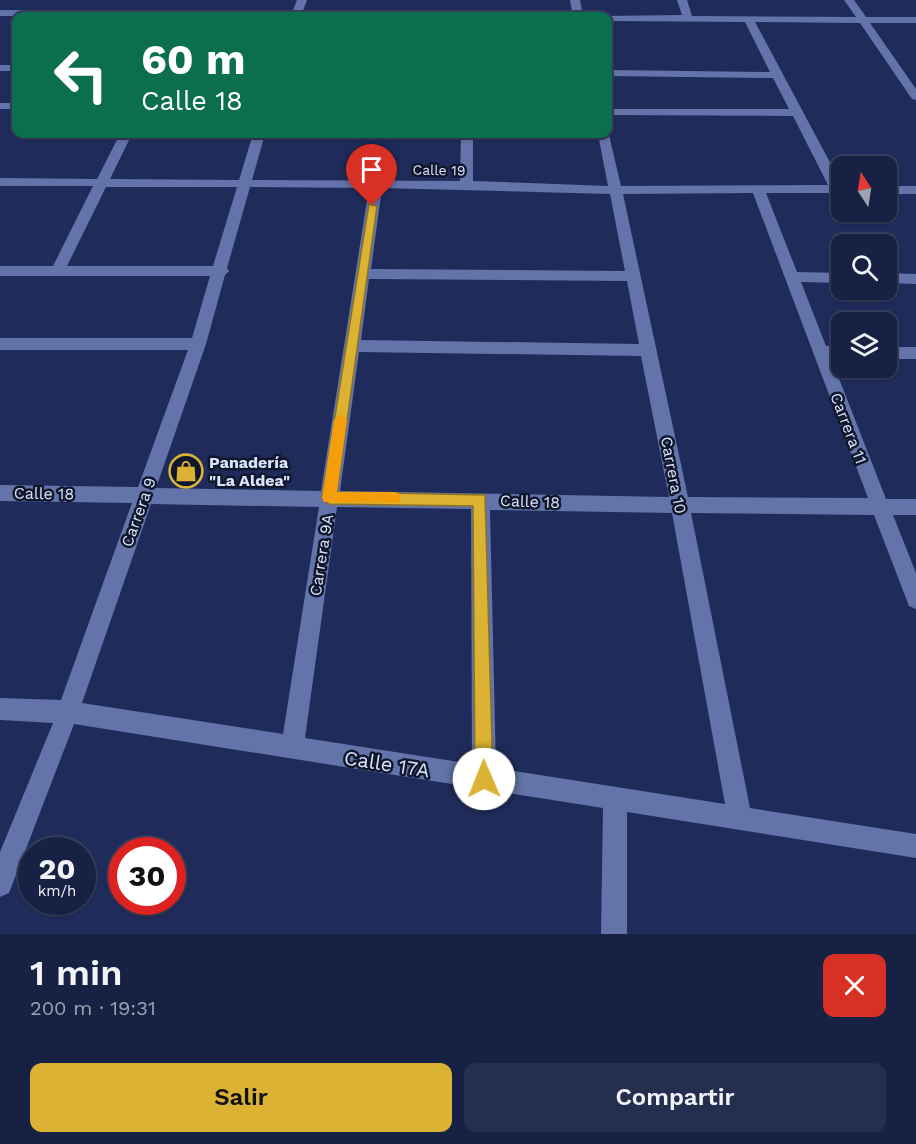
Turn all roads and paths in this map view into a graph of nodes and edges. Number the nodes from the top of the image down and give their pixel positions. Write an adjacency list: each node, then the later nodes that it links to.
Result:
1 (108, 0): 4 (street)
2 (682, 0): 6 (street)
3 (849, 0): 8 (street)
4 (97, 12)
5 (612, 18): 6 (street)
6 (688, 19): 7 (street)
7 (749, 20): 8 (street); 11 (street)
8 (864, 20): 9 (street); 12 (street)
9 (916, 20)
10 (612, 73): 11 (street)
11 (776, 75): 14 (street)
12 (916, 97)
13 (612, 112): 14 (street)
14 (795, 113): 19 (street)
15 (124, 138): 21 (street)
16 (258, 138): 22 (street, Carrera 9)
17 (467, 138): 24 (street)
18 (605, 138): 26 (street, Carrera 10)
19 (831, 175)
20 (0, 182): 21 (street, Calle 19)
21 (102, 182): 22 (street, Calle 19); 30 (street)
22 (246, 183): 23 (street, Calle 19); 32 (street, Carrera 9)
23 (376, 184): 24 (street, Calle 19); 33 (street, Carrera 9A)
24 (466, 185): 26 (street, Calle 19)
25 (831, 189): 27 (street, Calle 19)
26 (616, 190): 27 (street, Calle 19); 34 (street, Carrera 10)
27 (758, 190): 35 (street, Carrera 11)
28 (897, 190): 29 (street)
29 (916, 190)
30 (58, 270): 31 (street); 32 (street)
31 (0, 271)
32 (222, 271): 40 (street, Carrera 9)
33 (362, 274): 34 (street); 41 (street, Carrera 9A)
34 (632, 276): 42 (street, Carrera 10)
35 (793, 277): 36 (street); 43 (street, Carrera 11)
36 (831, 278)
37 (897, 278): 38 (street)
38 (916, 279)
39 (0, 344): 40 (street)
40 (198, 344): 48 (street, Carrera 9)
41 (352, 346): 42 (street); 49 (street, Carrera 9A)
42 (649, 350): 51 (street, Carrera 10)
43 (820, 352): 44 (street); 52 (street, Carrera 11)
44 (831, 352)
45 (897, 353): 46 (street)
46 (916, 353)
47 (0, 493): 48 (street, Calle 18)
48 (144, 495): 49 (street, Calle 18); 56 (street, Carrera 9)
49 (329, 498): 50 (street, Calle 18); 57 (street, Carrera 9A)
50 (480, 500): 51 (street, Calle 18); 58 (street)
51 (680, 505): 52 (street, Calle 18); 60 (street, Carrera 10)
52 (879, 507): 53 (street, Calle 18); 54 (street, Carrera 11)
53 (916, 507)
54 (916, 599)
55 (0, 709): 56 (street, Calle 17A)
56 (68, 712): 57 (street, Calle 17A); 62 (street, Carrera 9)
57 (292, 749): 58 (street, Calle 17A)
58 (484, 779): 59 (street, Calle 17A)
59 (615, 800): 60 (street, Calle 17A); 63 (street)
60 (740, 818): 61 (street, Calle 17A)
61 (916, 846)
62 (0, 884)
63 (614, 934)

